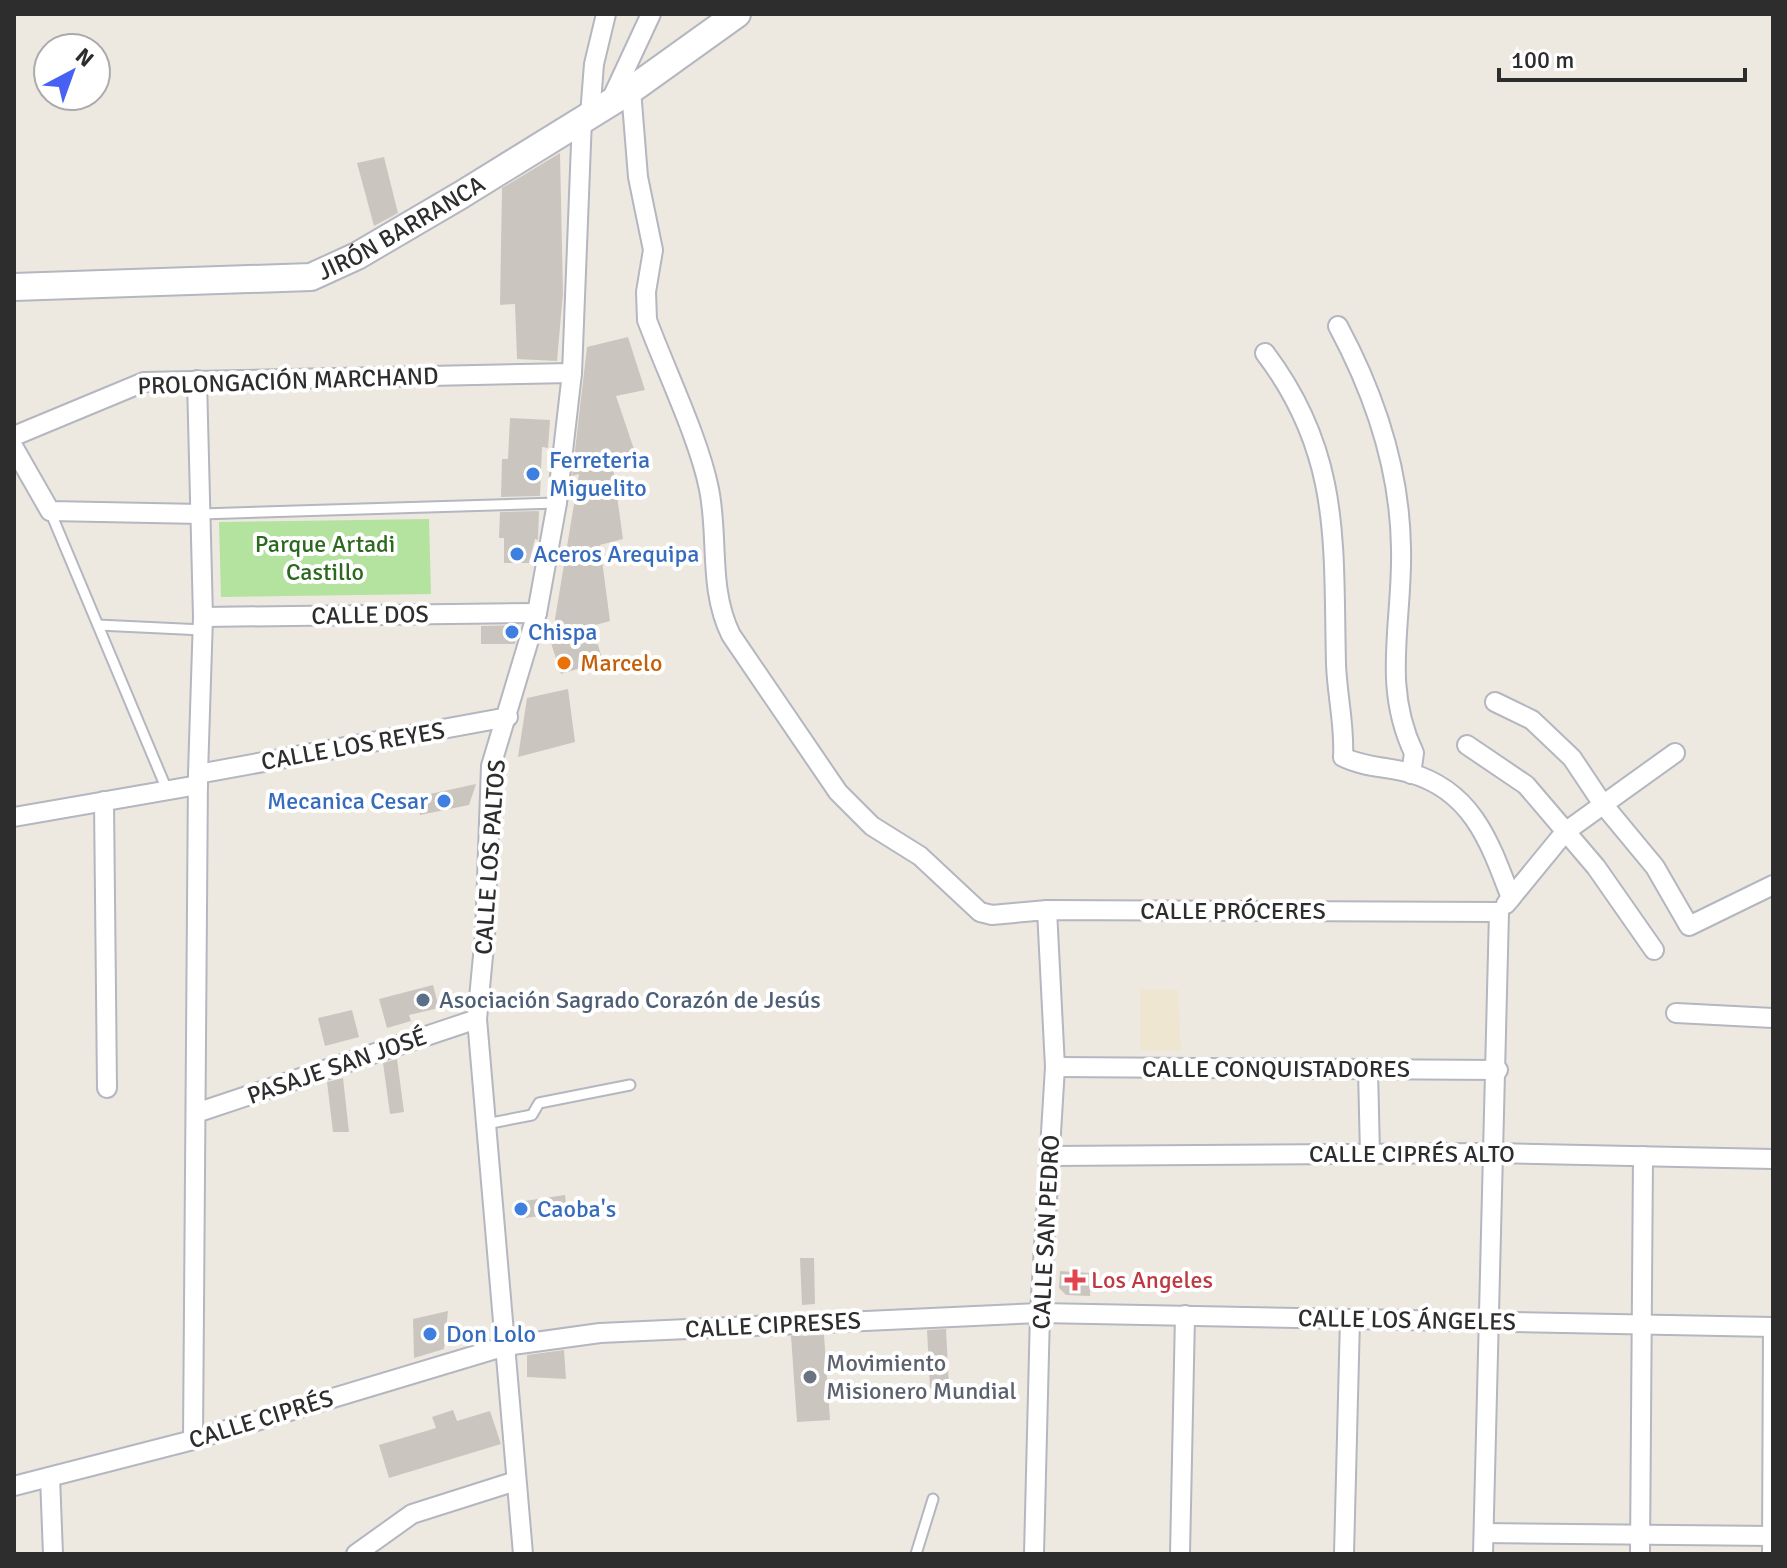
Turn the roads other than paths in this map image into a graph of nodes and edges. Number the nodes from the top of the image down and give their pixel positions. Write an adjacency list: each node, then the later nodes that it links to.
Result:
1 (606, 14): 4 (street)
2 (651, 14): 4 (street)
3 (737, 14): 4 (street, JIRÓN BARRANCA)
4 (603, 106): 5 (street, JIRÓN BARRANCA); 8 (street, CALLE LOS PALTOS); 32 (street, CALLE PRÓCERES)
5 (14, 287)
6 (1338, 326): 23 (street)
7 (1265, 353): 23 (street)
8 (572, 373): 9 (street, PROLONGACIÓN MARCHAND); 13 (street, CALLE LOS PALTOS)
9 (197, 380): 10 (street, PROLONGACIÓN MARCHAND); 15 (street)
10 (14, 436)
11 (14, 448): 12 (street)
12 (20, 473): 14 (street)
13 (557, 503): 15 (lane); 16 (street, CALLE LOS PALTOS)
14 (50, 511): 15 (street); 18 (lane)
15 (201, 514): 17 (street)
16 (537, 613): 17 (street, CALLE DOS); 20 (street, CALLE LOS PALTOS)
17 (203, 623): 18 (lane); 24 (street)
18 (98, 625): 25 (lane)
19 (1495, 702): 27 (street)
20 (508, 717): 24 (street, CALLE LOS REYES); 36 (street, CALLE LOS PALTOS)
21 (1467, 745): 29 (street)
22 (1675, 753): 27 (street)
23 (1411, 774): 31 (street)
24 (198, 780): 25 (street, CALLE LOS REYES); 42 (street)
25 (167, 790): 26 (street, CALLE LOS REYES)
26 (104, 801): 28 (street, CALLE LOS REYES); 41 (street)
27 (1602, 803): 29 (street); 30 (street)
28 (14, 817)
29 (1565, 832): 31 (street); 33 (street)
30 (1773, 885)
31 (1505, 905): 32 (street, CALLE PRÓCERES); 39 (street)
32 (1047, 910): 37 (street, CALLE SAN PEDRO)
33 (1654, 950)
34 (1676, 1013): 35 (street)
35 (1773, 1018)
36 (477, 1019): 42 (street, PASAJE SAN JOSÉ); 43 (street, CALLE LOS PALTOS)
37 (1055, 1067): 38 (street, CALLE CONQUISTADORES); 46 (street, CALLE SAN PEDRO)
38 (1368, 1070): 39 (street, CALLE CONQUISTADORES); 45 (street)
39 (1498, 1070): 44 (street)
40 (630, 1085): 43 (lane)
41 (107, 1088)
42 (196, 1113): 56 (street)
43 (486, 1124): 55 (street, CALLE LOS PALTOS)
44 (1494, 1153): 45 (street, CALLE CIPRÉS ALTO); 47 (street, CALLE CIPRÉS ALTO); 52 (street)
45 (1370, 1154): 46 (street, CALLE CIPRÉS ALTO)
46 (1050, 1156): 49 (street, CALLE SAN PEDRO)
47 (1643, 1156): 48 (street, CALLE CIPRÉS ALTO); 53 (street)
48 (1773, 1159)
49 (1040, 1313): 50 (street, CALLE LOS ÁNGELES); 55 (street, CALLE CIPRESES); 68 (street, CALLE SAN PEDRO)
50 (1185, 1315): 51 (street, CALLE LOS ÁNGELES); 69 (street)
51 (1350, 1319): 52 (street, CALLE LOS ÁNGELES); 70 (street)
52 (1490, 1321): 53 (street, CALLE LOS ÁNGELES); 61 (street)
53 (1641, 1325): 54 (street, CALLE LOS ÁNGELES); 62 (street)
54 (1773, 1327): 63 (street)
55 (506, 1346): 56 (street, CALLE CIPRÉS); 58 (street, CALLE LOS PALTOS)
56 (193, 1440): 57 (street, CALLE CIPRÉS)
57 (50, 1477): 59 (street, CALLE CIPRÉS); 64 (street)
58 (516, 1481): 65 (street); 66 (street, CALLE LOS PALTOS)
59 (14, 1486)
60 (933, 1499): 67 (lane)
61 (1484, 1533): 62 (street); 71 (street)
62 (1640, 1535): 63 (street); 72 (street)
63 (1772, 1542)
64 (53, 1554)
65 (356, 1554)
66 (523, 1554)
67 (916, 1554)
68 (1034, 1554)
69 (1180, 1554)
70 (1344, 1554)
71 (1483, 1554)
72 (1640, 1554)

